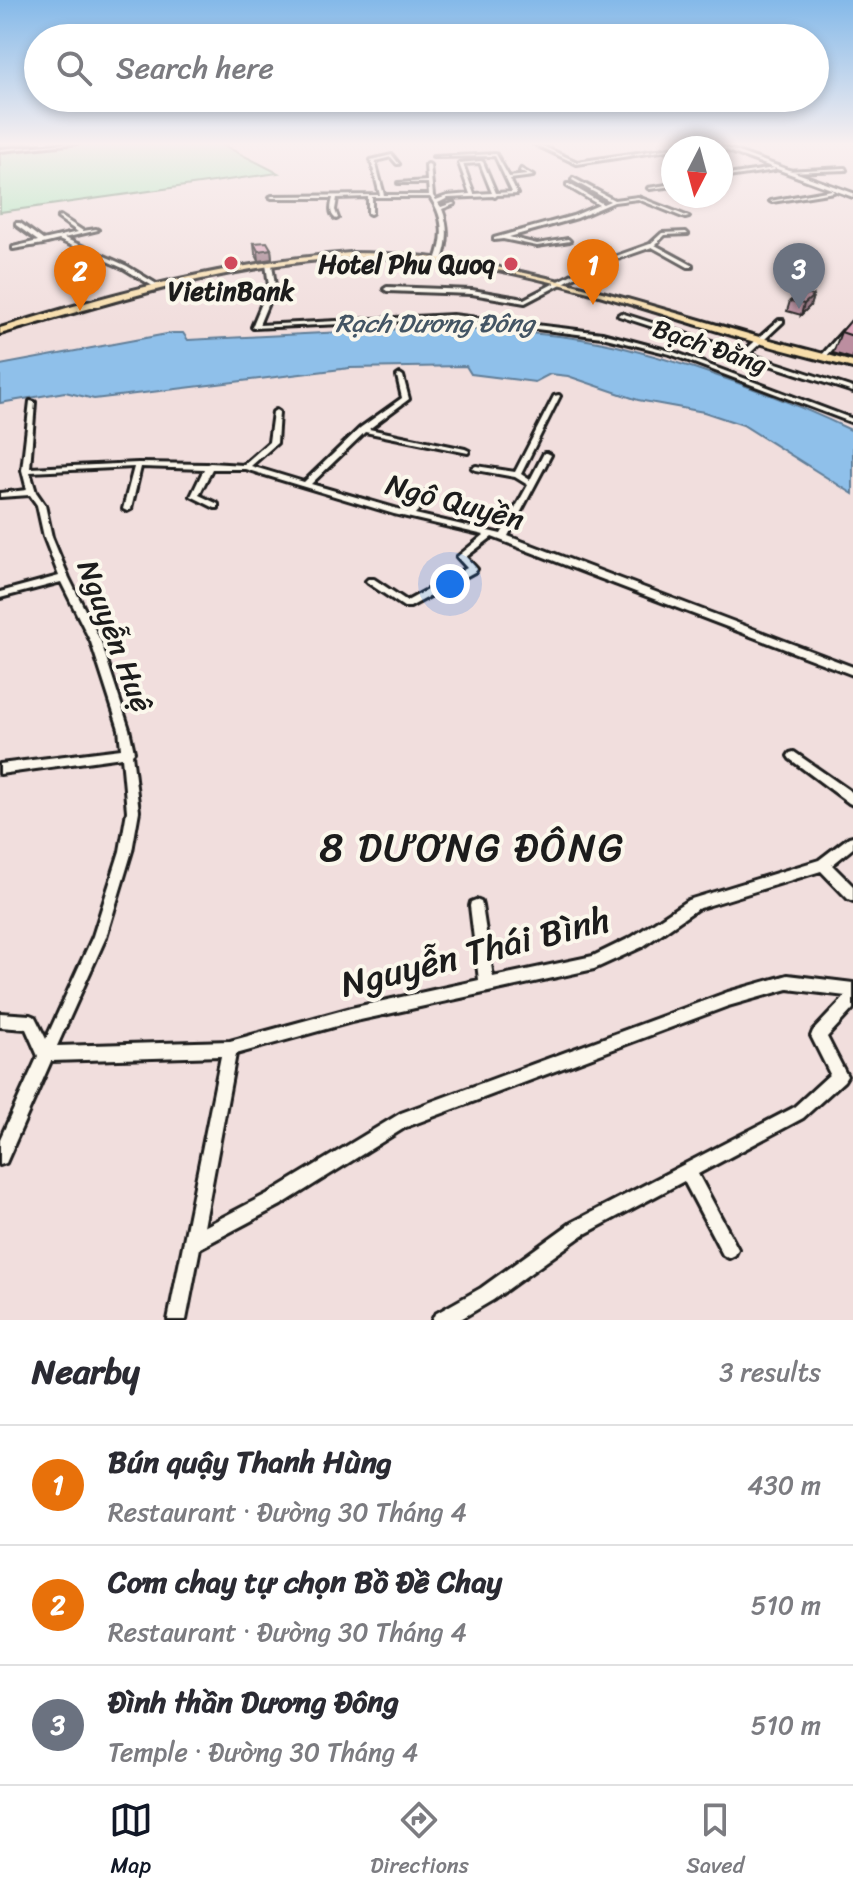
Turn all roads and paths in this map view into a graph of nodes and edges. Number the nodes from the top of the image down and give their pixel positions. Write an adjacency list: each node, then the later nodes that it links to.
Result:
1 (334, 205): 11 (street)
2 (370, 205): 8 (street)
3 (437, 205): 7 (street)
4 (451, 205): 7 (street)
5 (655, 205): 10 (street)
6 (604, 206): 17 (street)
7 (439, 209): 21 (street)
8 (370, 213)
9 (60, 217): 14 (street)
10 (687, 217)
11 (336, 218)
12 (18, 224): 18 (street)
13 (96, 230): 14 (street)
14 (82, 233): 16 (street)
15 (686, 233): 19 (street)
16 (59, 238): 18 (street); 25 (street)
17 (568, 240)
18 (43, 243): 20 (street)
19 (652, 245): 23 (street); 24 (street)
20 (15, 248)
21 (439, 260): 22 (main road); 24 (main road)
22 (269, 264): 25 (main road); 40 (street, Bạch Đằng)
23 (690, 266)
24 (563, 283): 26 (street); 31 (main road)
25 (158, 287): 30 (main road)
26 (387, 289)
27 (621, 315): 32 (street)
28 (781, 321): 31 (street)
29 (848, 327): 33 (street)
30 (0, 331)
31 (760, 340): 32 (street); 33 (main road)
32 (744, 355): 36 (street)
33 (823, 357): 34 (main road)
34 (853, 365)
35 (400, 376): 41 (street)
36 (853, 390)
37 (557, 396): 49 (street)
38 (32, 402): 48 (street, Nguyễn Huệ)
39 (276, 412): 46 (street)
40 (853, 421)
41 (363, 430): 42 (street); 51 (street)
42 (465, 451)
43 (547, 455): 50 (street)
44 (138, 465): 45 (street, Ngô Quyền); 48 (street, Ngô Quyền); 56 (street)
45 (210, 465): 46 (street, Ngô Quyền); 55 (street)
46 (245, 467): 51 (street, Ngô Quyền)
47 (476, 468): 49 (street)
48 (26, 470): 52 (street, Nguyễn Huệ)
49 (517, 475): 50 (street)
50 (532, 484): 59 (street)
51 (306, 485): 57 (street, Ngô Quyền)
52 (32, 492): 54 (street); 60 (street, Nguyễn Huệ)
53 (428, 494): 57 (street)
54 (0, 495)
55 (215, 506)
56 (127, 509)
57 (411, 514): 58 (street, Ngô Quyền)
58 (491, 534): 59 (street, Ngô Quyền); 61 (street)
59 (503, 537): 63 (street, Ngô Quyền)
60 (64, 578): 62 (street); 64 (street, Nguyễn Huệ)
61 (371, 581)
62 (0, 595)
63 (853, 671)
64 (128, 752): 66 (street); 77 (street, Nguyễn Huệ)
65 (794, 756): 67 (street)
66 (0, 769)
67 (853, 800)
68 (853, 841): 69 (street)
69 (823, 865): 70 (street); 72 (street, Nguyễn Thái Bình)
70 (853, 895)
71 (476, 906): 72 (street)
72 (487, 984): 76 (street, Nguyễn Thái Bình)
73 (853, 990): 80 (street)
74 (853, 999): 79 (street)
75 (0, 1020): 77 (street)
76 (230, 1048): 77 (street, Nguyễn Thái Bình); 80 (street)
77 (45, 1054): 78 (street, Nguyễn Huệ)
78 (0, 1157)
79 (688, 1172): 81 (street); 83 (street)
80 (191, 1243): 82 (street)
81 (729, 1249)
82 (177, 1320)
83 (441, 1320)

